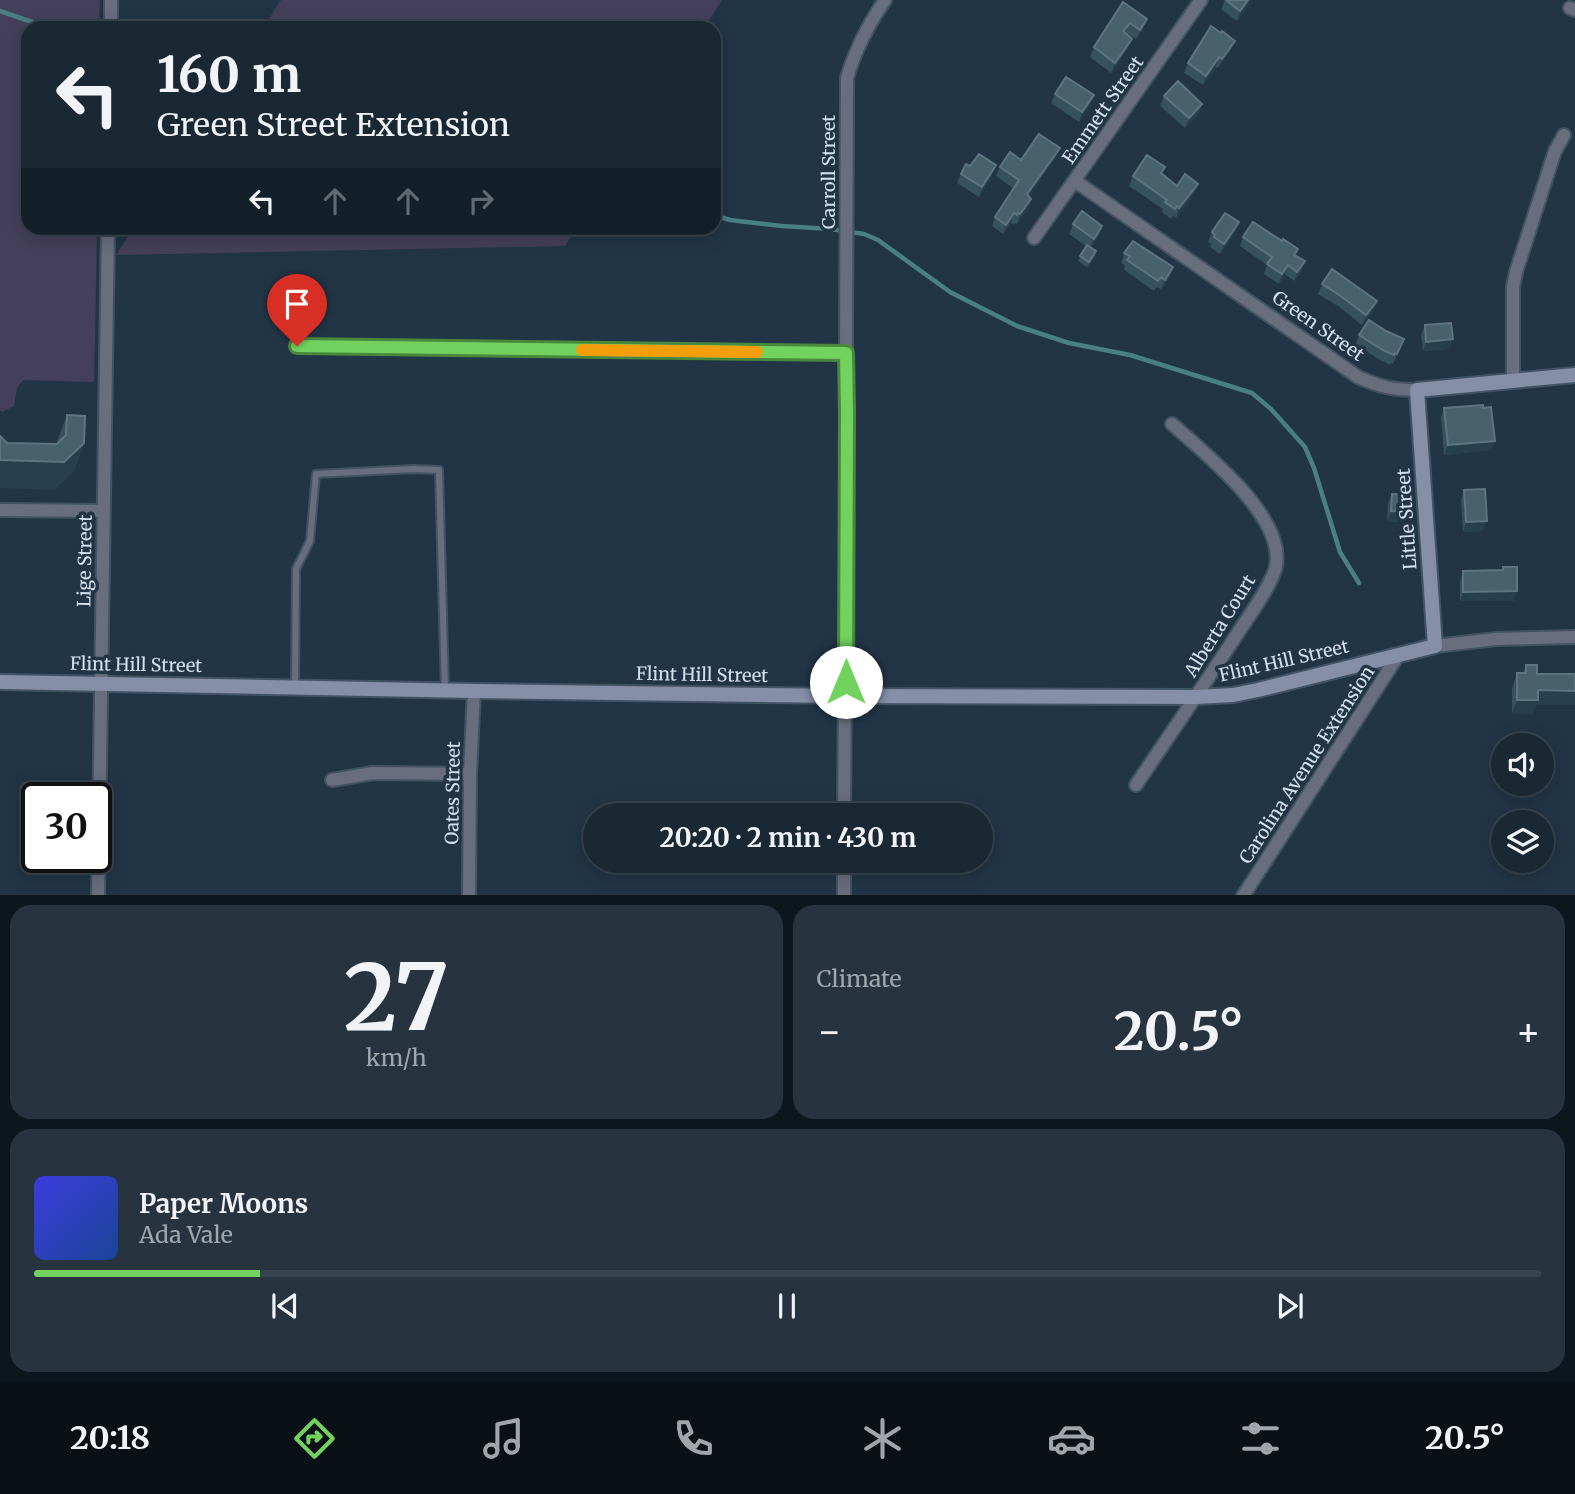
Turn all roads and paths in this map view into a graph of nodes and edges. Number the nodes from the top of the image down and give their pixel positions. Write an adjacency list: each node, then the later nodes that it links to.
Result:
1 (111, 0): 4 (street)
2 (885, 0): 10 (street, Carroll Street)
3 (1201, 0): 6 (street, Emmett Street)
4 (111, 21)
5 (1564, 135): 12 (street)
6 (1075, 181): 8 (street, Emmett Street); 13 (street, Green Street)
7 (108, 235): 16 (street, Lige Street)
8 (1034, 238)
9 (297, 346): 10 (street)
10 (846, 353): 25 (street, Carroll Street)
11 (1575, 375): 12 (street, Green Street)
12 (1513, 381): 13 (street, Green Street)
13 (1418, 390): 18 (street, Little Street)
14 (1172, 424): 26 (street, Alberta Court)
15 (0, 510): 16 (street)
16 (104, 511): 21 (street, Lige Street)
17 (1575, 637): 18 (street)
18 (1435, 646): 19 (street, Flint Hill Street)
19 (1399, 653): 26 (street, Flint Hill Street); 35 (street, Carolina Avenue Extension)
20 (0, 682): 21 (street, Flint Hill Street)
21 (101, 683): 22 (street, Flint Hill Street); 32 (street, Lige Street)
22 (295, 687): 23 (street, Flint Hill Street); 23 (lane)
23 (446, 691): 24 (street, Flint Hill Street)
24 (474, 691): 25 (street, Flint Hill Street); 27 (street, Oates Street)
25 (845, 696): 26 (street, Flint Hill Street); 30 (street, Carroll Street)
26 (1196, 697): 29 (street, Alberta Court)
27 (470, 774): 28 (street); 33 (street, Oates Street)
28 (332, 780)
29 (1136, 785)
30 (844, 803)
31 (844, 873): 34 (street)
32 (98, 895)
33 (469, 895)
34 (844, 895)
35 (1243, 895)

